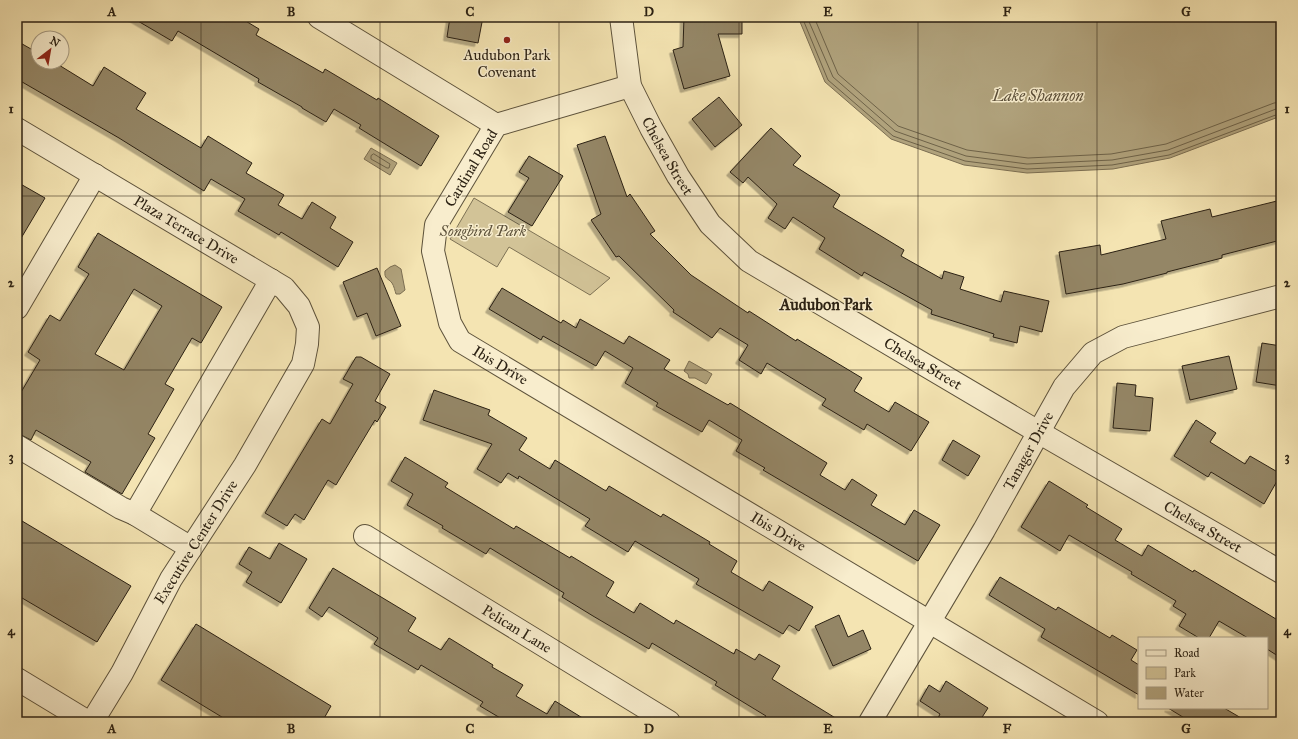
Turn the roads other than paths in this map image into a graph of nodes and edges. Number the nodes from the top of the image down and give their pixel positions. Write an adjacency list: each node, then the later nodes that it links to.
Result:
1 (319, 17): 4 (street)
2 (621, 17): 3 (street)
3 (630, 86): 4 (street, Cardinal Road); 12 (street, Chelsea Street)
4 (496, 125): 10 (street, Cardinal Road)
5 (17, 129): 6 (street, Plaza Terrace Drive)
6 (96, 175): 7 (street, Plaza Terrace Drive); 9 (street)
7 (271, 280): 11 (street, Plaza Terrace Drive); 14 (street)
8 (1281, 296): 12 (street, Tanager Drive)
9 (17, 308)
10 (460, 341): 18 (street, Ibis Drive)
11 (303, 364): 16 (street, Executive Center Drive)
12 (1040, 433): 17 (street, Chelsea Street); 18 (street, Tanager Drive)
13 (17, 446): 14 (street)
14 (135, 514): 16 (street)
15 (365, 536): 22 (street, Pelican Lane)
16 (191, 548): 21 (street, Executive Center Drive)
17 (1281, 572)
18 (929, 622): 23 (street, Tanager Drive); 24 (street, Ibis Drive)
19 (17, 679): 20 (street)
20 (88, 722)
21 (92, 722)
22 (669, 722)
23 (870, 722)
24 (1097, 722)

